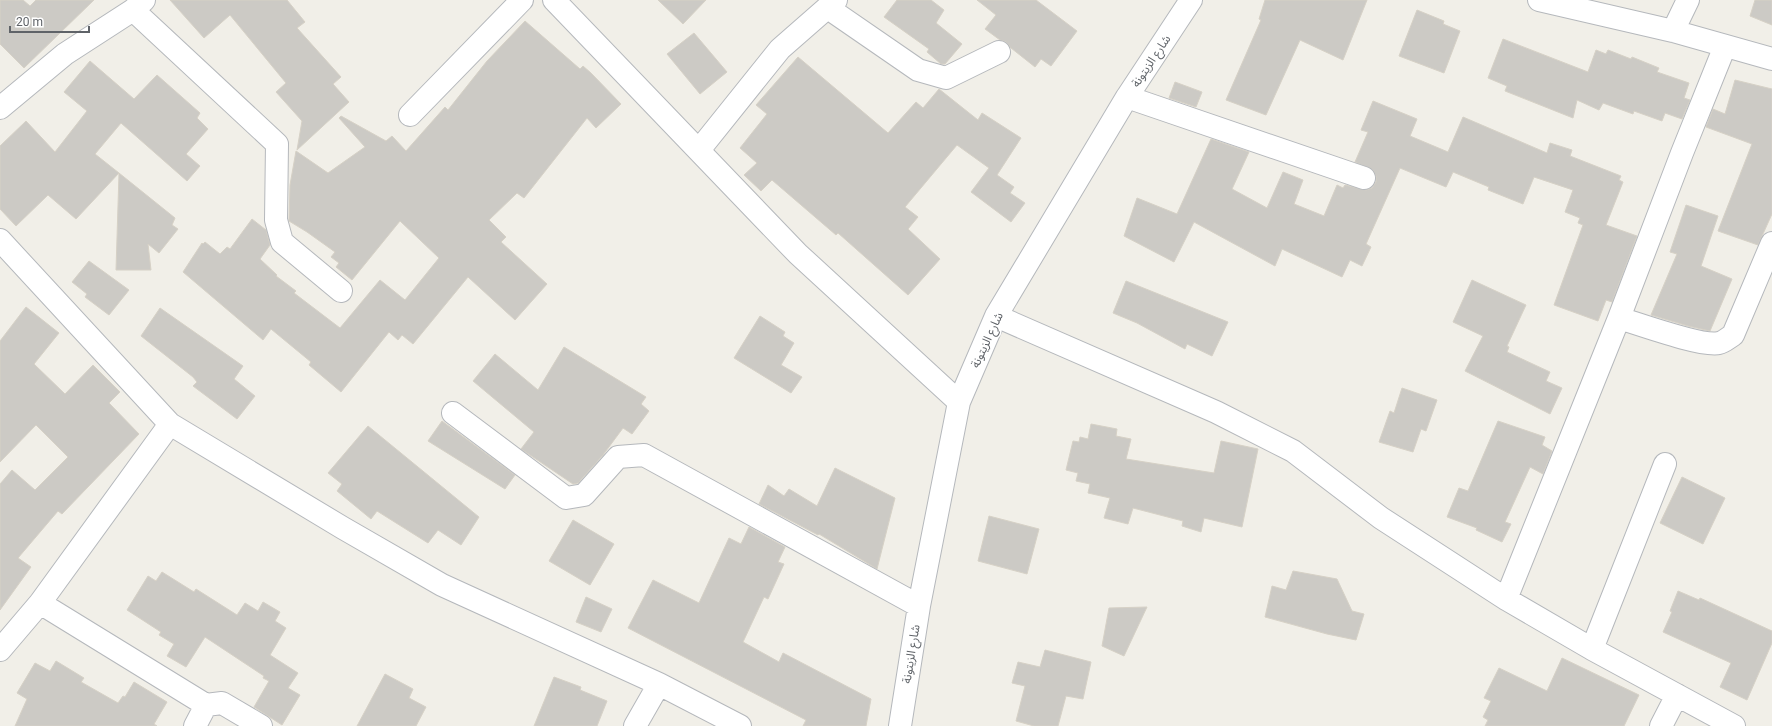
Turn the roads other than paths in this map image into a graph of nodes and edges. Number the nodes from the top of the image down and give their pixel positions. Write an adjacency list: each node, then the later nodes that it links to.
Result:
1 (522, 0): 14 (street)
2 (554, 0): 15 (street)
3 (1191, 0): 12 (street, شارع الزيتونة)
4 (1539, 0): 8 (street)
5 (1688, 0): 8 (street)
6 (832, 4): 10 (street); 15 (street)
7 (138, 5): 13 (street); 19 (street)
8 (1673, 31): 9 (street)
9 (1725, 46): 11 (street); 21 (street)
10 (999, 52)
11 (1772, 59)
12 (1127, 97): 16 (street); 20 (street, شارع الزيتونة)
13 (0, 108)
14 (410, 115)
15 (698, 150): 22 (street)
16 (1364, 178)
17 (0, 240): 24 (street)
18 (1772, 244): 21 (street)
19 (341, 291)
20 (996, 316): 22 (street, شارع الزيتونة); 26 (street)
21 (1619, 318): 26 (street)
22 (959, 402): 28 (street, شارع الزيتونة)
23 (453, 413): 28 (street)
24 (170, 424): 27 (street); 31 (street)
25 (1665, 464): 29 (street)
26 (1506, 599): 29 (street)
27 (40, 603): 30 (street); 33 (street)
28 (919, 606): 38 (street, شارع الزيتونة)
29 (1592, 649): 32 (street)
30 (0, 650)
31 (659, 684): 36 (street); 37 (street)
32 (1677, 695): 39 (street); 40 (street)
33 (206, 705): 34 (street); 35 (street)
34 (195, 726)
35 (261, 726)
36 (635, 726)
37 (740, 726)
38 (900, 726)
39 (1660, 726)
40 (1734, 726)

